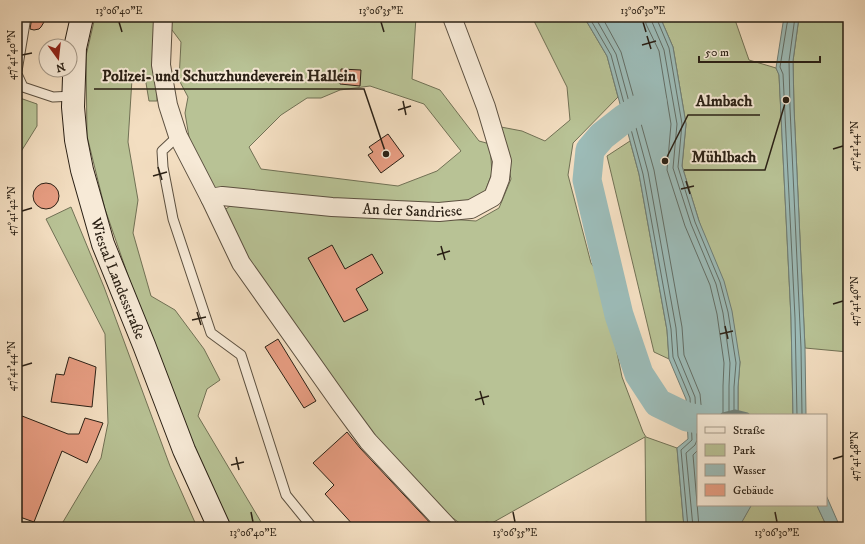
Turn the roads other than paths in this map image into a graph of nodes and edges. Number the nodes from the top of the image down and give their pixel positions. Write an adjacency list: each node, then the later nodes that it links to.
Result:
1 (26, 17): 5 (lane)
2 (82, 17): 7 (main road, Wiestal Landesstraße)
3 (164, 17): 8 (street)
4 (452, 17): 9 (street, An der Sandriese)
5 (17, 71)
6 (17, 74): 7 (lane)
7 (74, 96): 10 (main road, Wiestal Landesstraße)
8 (178, 136): 9 (street); 11 (lane)
9 (210, 198): 12 (street)
10 (219, 527)
11 (312, 527)
12 (448, 527)

